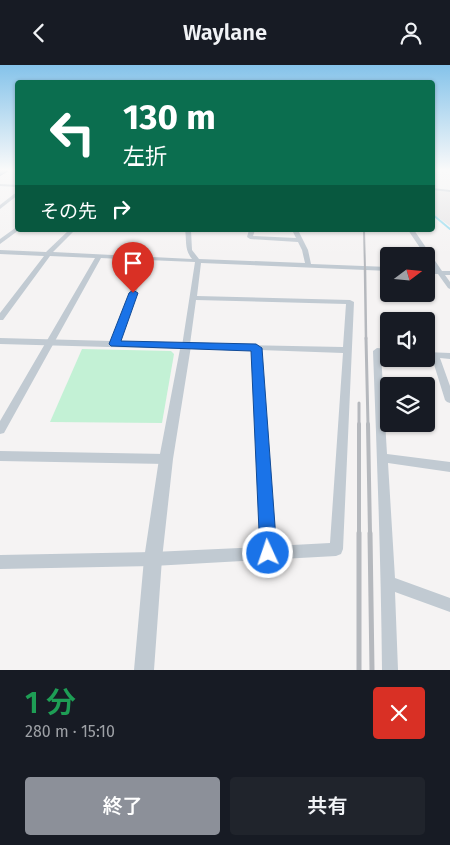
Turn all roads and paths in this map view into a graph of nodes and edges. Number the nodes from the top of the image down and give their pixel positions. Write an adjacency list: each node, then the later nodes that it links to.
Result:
1 (10, 199): 2 (street)
2 (0, 208)
3 (15, 230): 10 (street)
4 (70, 232): 12 (street)
5 (188, 232): 15 (street)
6 (251, 232): 9 (street)
7 (296, 232): 9 (street)
8 (413, 232): 19 (street)
9 (299, 240): 16 (street)
10 (0, 242)
11 (1, 253): 12 (street)
12 (48, 254): 13 (street); 23 (street)
13 (99, 256): 14 (street); 25 (street)
14 (145, 258): 15 (street); 26 (street)
15 (198, 261): 16 (street); 22 (street)
16 (308, 265): 17 (street)
17 (380, 269)
18 (435, 273): 19 (street)
19 (441, 273): 20 (street); 21 (street)
20 (450, 273)
21 (450, 287)
22 (193, 298): 27 (street); 29 (street)
23 (0, 318)
24 (0, 341): 25 (street)
25 (50, 342): 26 (street); 35 (street)
26 (115, 344): 27 (street)
27 (186, 346): 28 (street); 38 (street)
28 (256, 348): 29 (street); 40 (street)
29 (348, 350): 40 (street)
30 (380, 351): 37 (street)
31 (435, 355): 32 (street)
32 (450, 356)
33 (435, 364): 34 (street)
34 (450, 400)
35 (0, 430)
36 (0, 457): 38 (street)
37 (381, 458): 39 (street); 43 (street)
38 (166, 459): 41 (street)
39 (450, 467)
40 (268, 553): 41 (street)
41 (153, 559): 42 (street); 45 (street)
42 (0, 562)
43 (388, 582): 44 (street); 46 (street)
44 (450, 605)
45 (144, 670)
46 (390, 670)

